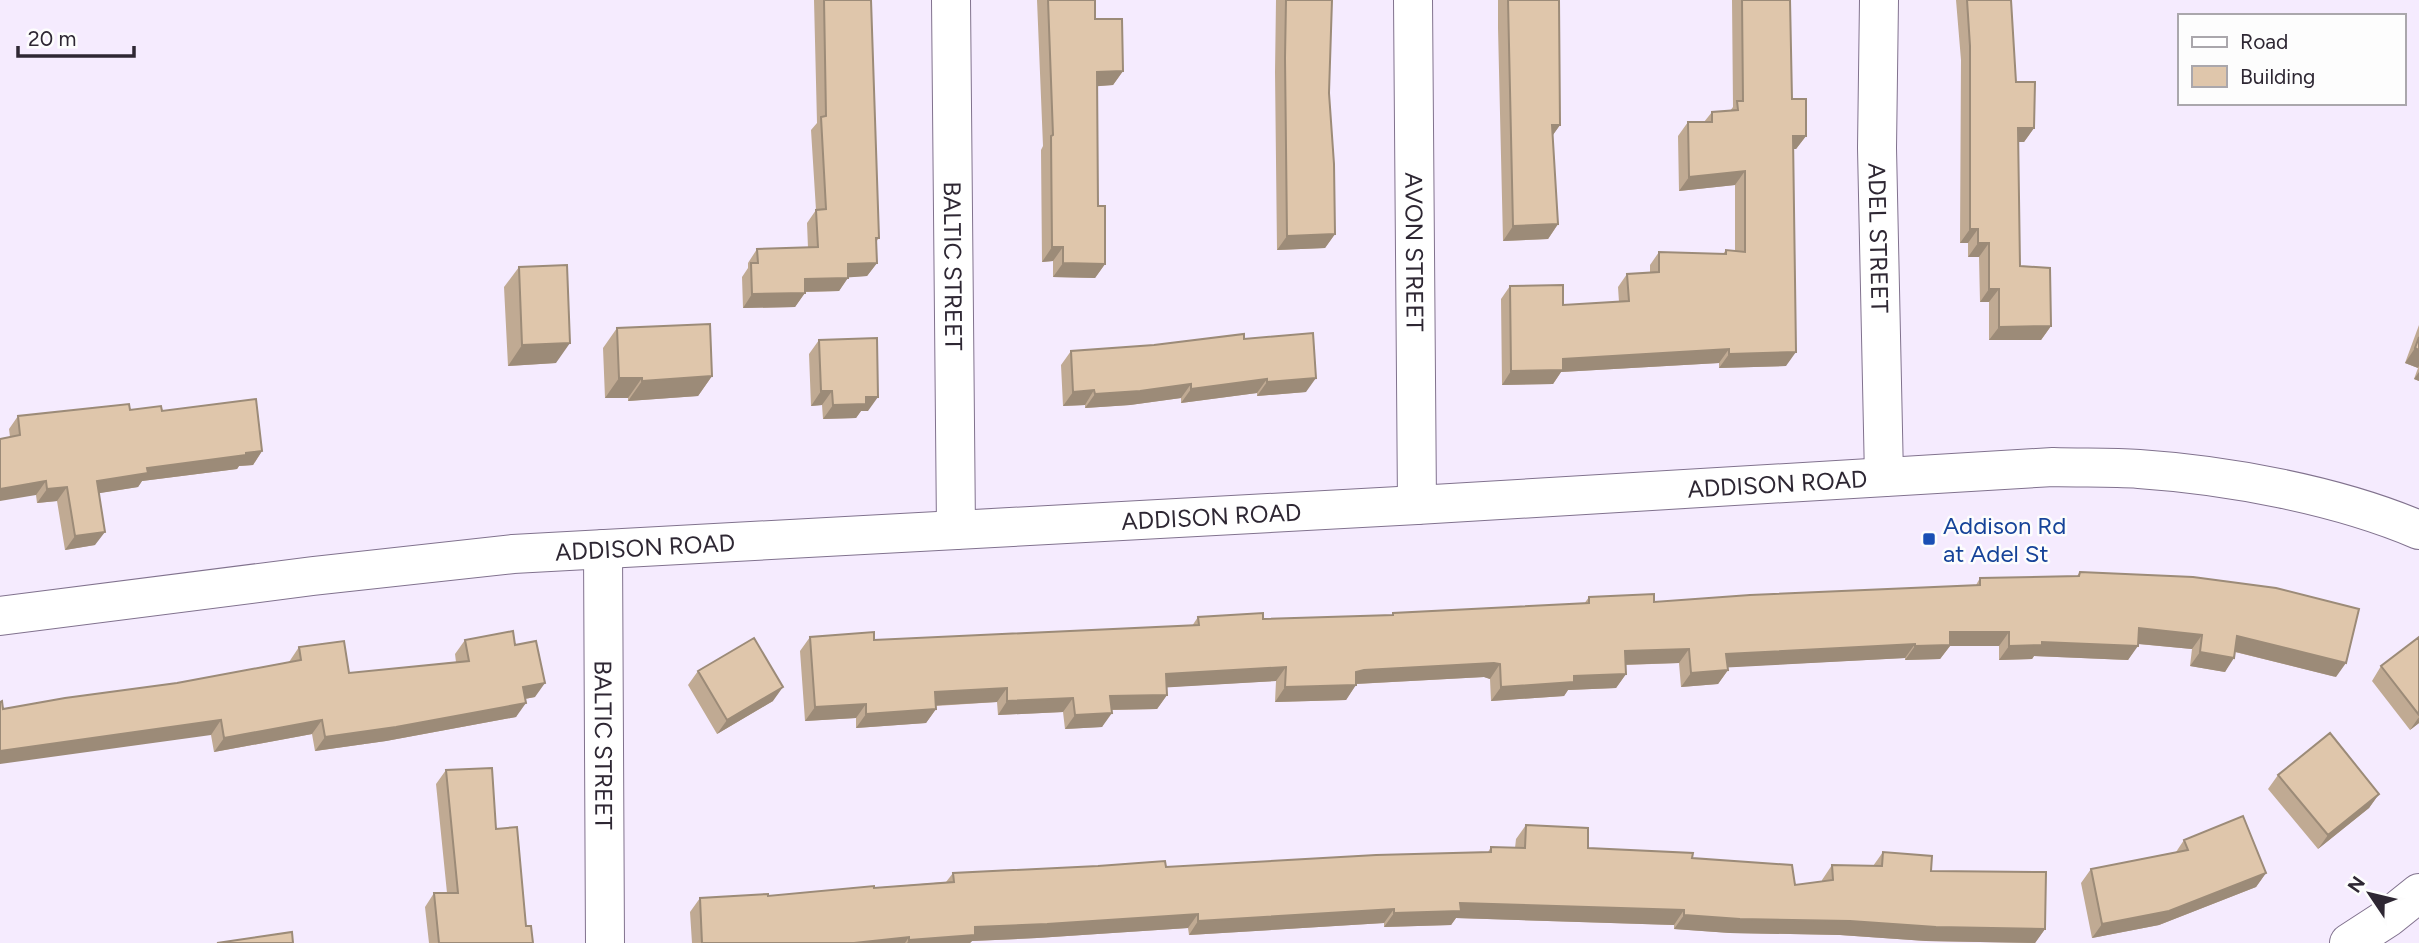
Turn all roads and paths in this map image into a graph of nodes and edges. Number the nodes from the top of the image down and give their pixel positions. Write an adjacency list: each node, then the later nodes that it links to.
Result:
1 (951, 0): 6 (main road, BALTIC STREET)
2 (1413, 0): 5 (main road, AVON STREET)
3 (1879, 0): 4 (main road, ADEL STREET)
4 (1884, 477): 5 (main road, ADDISON ROAD); 7 (main road, ADDISON ROAD)
5 (1417, 505): 6 (main road, ADDISON ROAD)
6 (956, 530): 8 (main road, ADDISON ROAD)
7 (2419, 530)
8 (603, 549): 9 (main road, ADDISON ROAD); 11 (main road, BALTIC STREET)
9 (0, 616)
10 (2419, 893): 12 (main road)
11 (604, 943)
12 (2349, 943)

